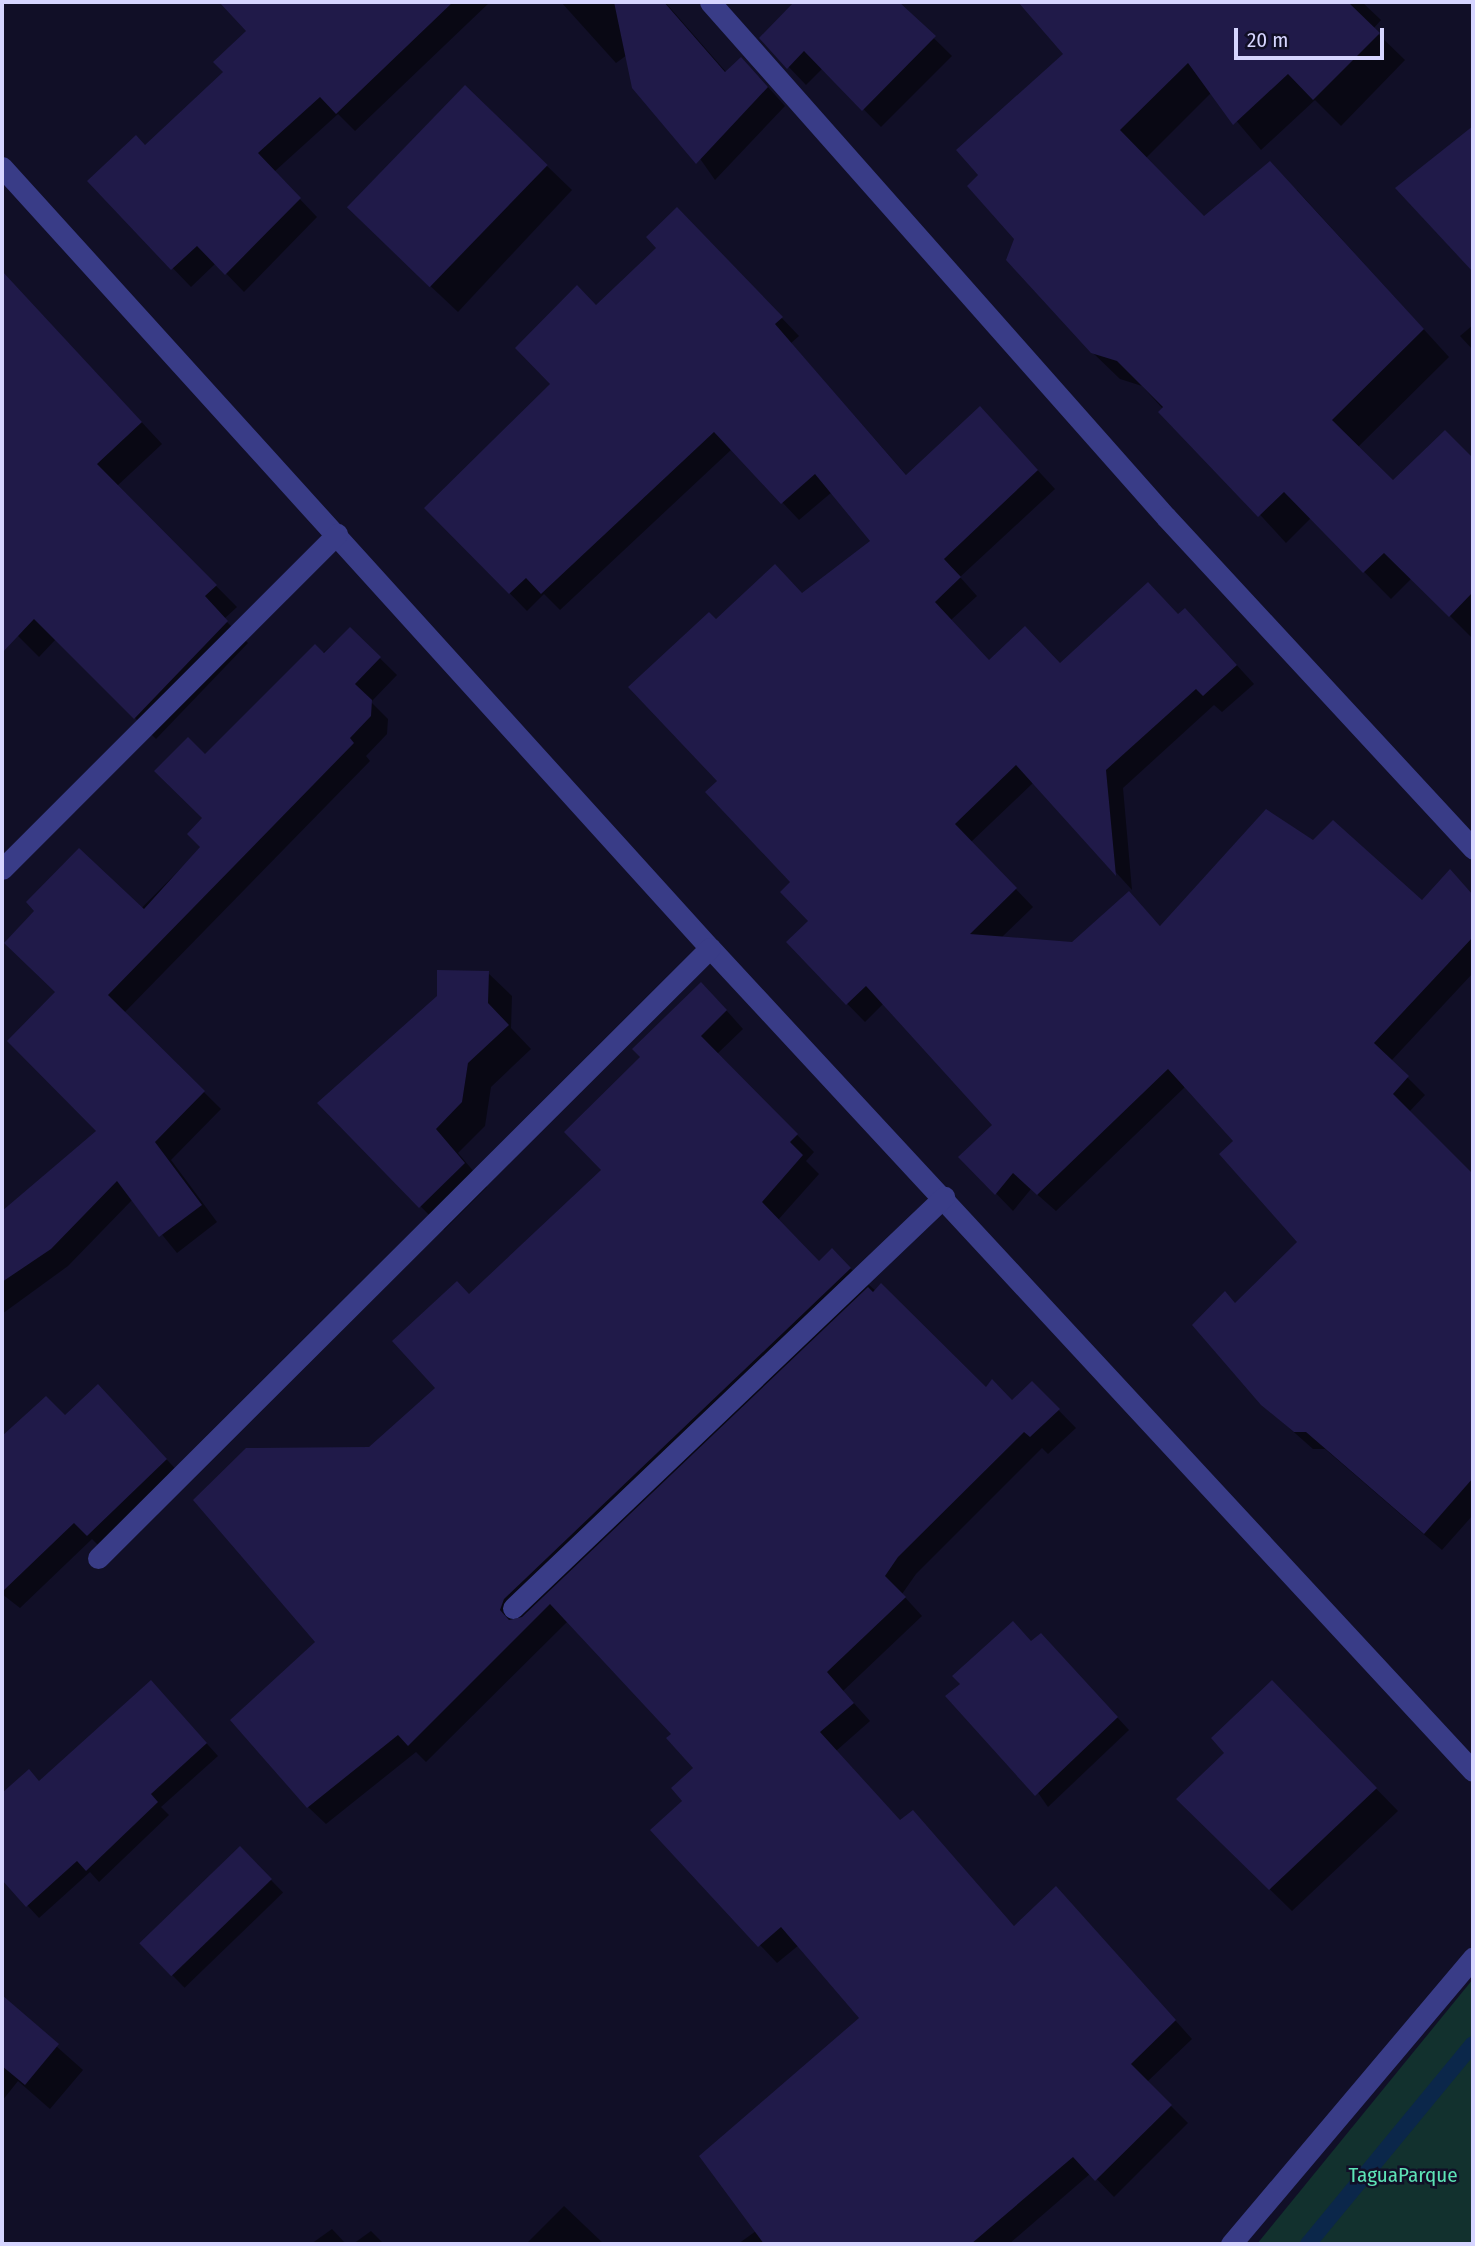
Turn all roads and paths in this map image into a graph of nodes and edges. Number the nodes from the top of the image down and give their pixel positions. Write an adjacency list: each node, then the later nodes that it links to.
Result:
1 (710, 2): 4 (street)
2 (2, 167): 3 (street)
3 (337, 534): 5 (street); 6 (street)
4 (1473, 849)
5 (2, 869)
6 (710, 948): 7 (street); 8 (street)
7 (944, 1196): 9 (street); 10 (street)
8 (98, 1558)
9 (513, 1608)
10 (1473, 1771)
11 (1473, 1958): 12 (street)
12 (1231, 2244)

